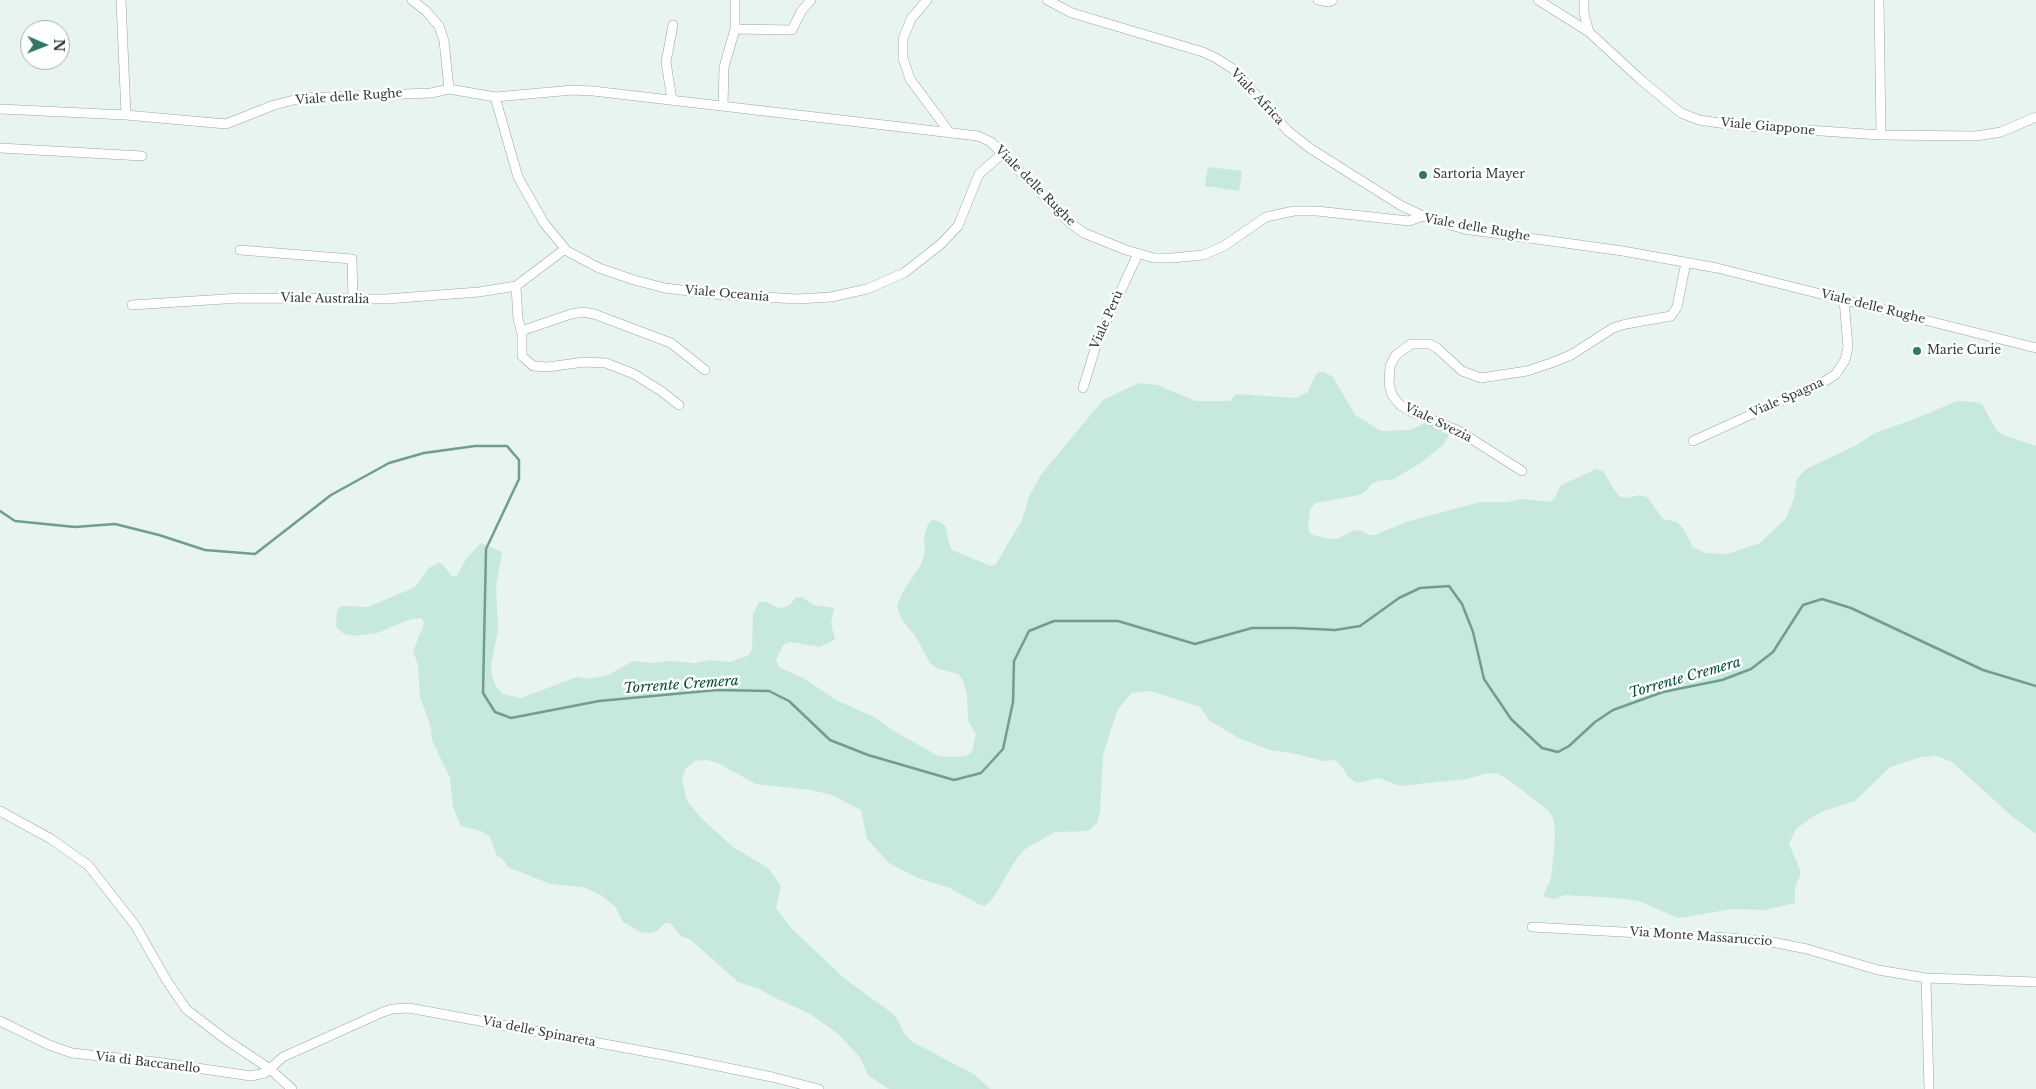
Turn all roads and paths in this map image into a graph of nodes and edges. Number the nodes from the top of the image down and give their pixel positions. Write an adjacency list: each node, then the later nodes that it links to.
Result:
1 (121, 0): 20 (street)
2 (412, 0): 15 (street)
3 (735, 0): 13 (street)
4 (811, 0): 13 (street)
5 (927, 0): 22 (street)
6 (1047, 0): 27 (street, Viale Africa)
7 (1318, 0): 8 (street)
8 (1333, 0)
9 (1538, 0): 14 (street, Viale Giappone)
10 (1584, 0): 14 (street)
11 (1879, 0): 23 (street)
12 (673, 25): 17 (street)
13 (735, 29): 18 (street)
14 (1589, 32): 23 (street, Viale Giappone)
15 (449, 89): 16 (street, Viale delle Rughe); 20 (street, Viale delle Rughe)
16 (495, 96): 17 (street, Viale delle Rughe); 28 (street, Viale Oceania)
17 (672, 100): 18 (street, Viale delle Rughe)
18 (723, 106): 22 (street, Viale delle Rughe)
19 (0, 109): 20 (street, Viale delle Rughe)
20 (126, 115)
21 (2036, 117): 23 (street, Viale Giappone)
22 (950, 133): 25 (street, Viale delle Rughe)
23 (1882, 135)
24 (0, 148): 26 (street)
25 (1002, 152): 28 (street, Viale Oceania); 30 (street, Viale delle Rughe)
26 (142, 156)
27 (1423, 216): 30 (street, Viale delle Rughe); 31 (street, Viale delle Rughe)
28 (565, 249): 32 (street, Viale Australia)
29 (240, 250): 33 (street)
30 (1138, 254): 39 (street, Viale Perù)
31 (1686, 262): 34 (street, Viale delle Rughe); 42 (street, Viale Svezia)
32 (516, 286): 33 (street, Viale Australia); 36 (street)
33 (353, 300): 35 (street, Viale Australia)
34 (1844, 300): 37 (street, Viale delle Rughe); 41 (street, Viale Spagna)
35 (132, 305)
36 (522, 332): 38 (street); 40 (street)
37 (2036, 348)
38 (705, 370)
39 (1083, 388)
40 (679, 405)
41 (1693, 441)
42 (1522, 471)
43 (0, 811): 48 (street)
44 (1532, 927): 45 (street, Via Monte Massaruccio)
45 (1926, 978): 46 (street, Via Monte Massaruccio); 51 (street)
46 (2036, 982)
47 (0, 1021): 48 (street, Via di Baccanello)
48 (270, 1069): 49 (street); 50 (street, Via delle Spinareta)
49 (292, 1089)
50 (819, 1089)
51 (1928, 1089)

